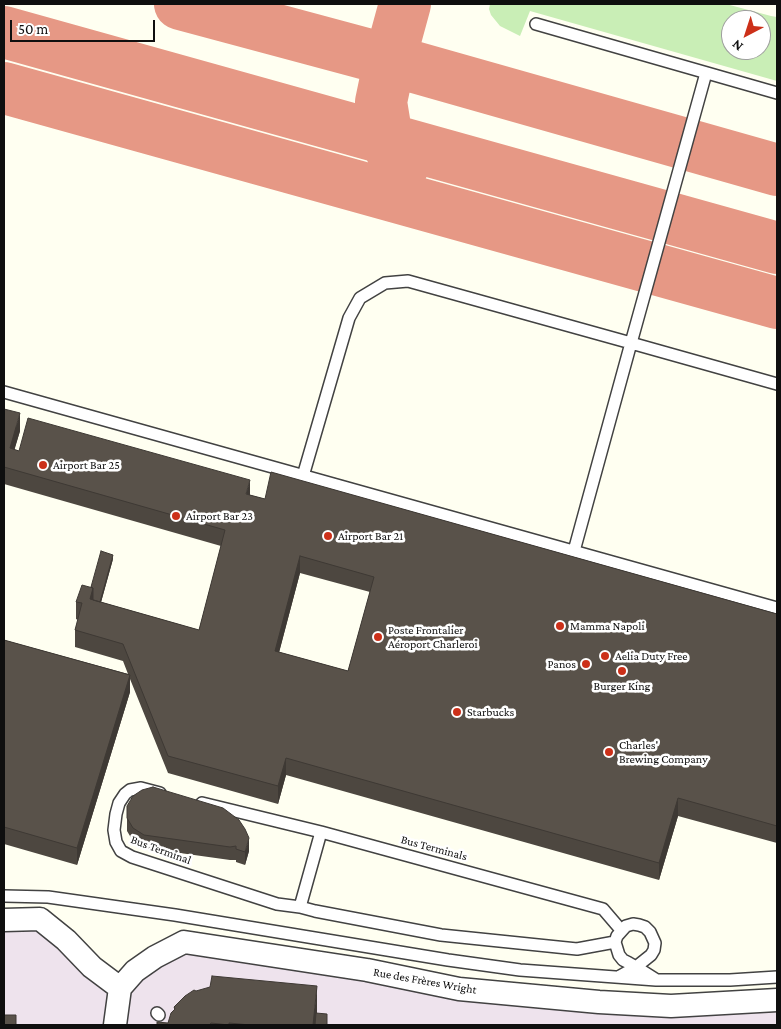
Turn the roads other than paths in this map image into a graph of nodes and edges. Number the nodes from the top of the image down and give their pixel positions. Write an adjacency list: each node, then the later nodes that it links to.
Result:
1 (536, 24): 2 (lane)
2 (706, 73): 3 (lane); 4 (lane)
3 (777, 93)
4 (631, 343): 5 (lane); 7 (lane); 8 (lane)
5 (777, 384)
6 (4, 392): 7 (lane)
7 (303, 476): 8 (lane)
8 (574, 551): 9 (lane)
9 (777, 608)
10 (174, 796): 14 (lane, Bus Terminal)
11 (190, 800): 12 (lane)
12 (321, 832): 14 (lane); 16 (lane, Bus Terminals)
13 (4, 896): 19 (lane)
14 (300, 906): 17 (lane)
15 (4, 920): 22 (street)
16 (621, 930): 17 (lane); 18 (lane)
17 (615, 942): 18 (lane)
18 (636, 967): 19 (lane); 21 (lane)
19 (618, 977): 21 (lane)
20 (777, 977): 21 (lane)
21 (656, 980)
22 (120, 988): 23 (street, Rue des Frères Wright); 24 (street)
23 (777, 1000)
24 (115, 1025)

